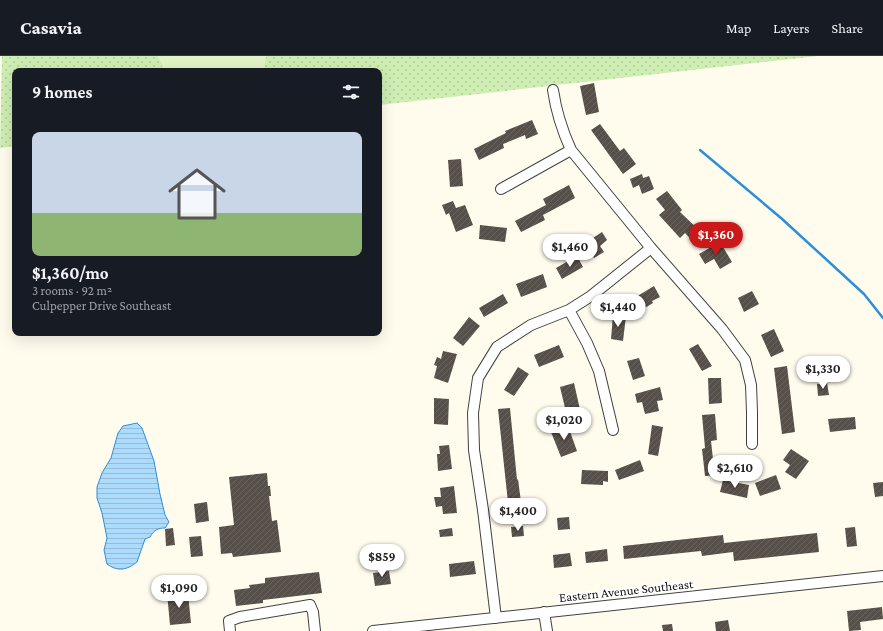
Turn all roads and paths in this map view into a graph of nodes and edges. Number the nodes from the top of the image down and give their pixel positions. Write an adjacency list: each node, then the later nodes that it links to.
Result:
1 (553, 90): 2 (street)
2 (571, 150): 3 (street); 4 (street)
3 (501, 190)
4 (651, 248): 5 (street); 7 (street)
5 (569, 310): 6 (street); 10 (street)
6 (613, 430)
7 (752, 444)
8 (883, 576): 9 (street, Eastern Avenue Southeast)
9 (544, 612): 10 (street, Eastern Avenue Southeast); 14 (street)
10 (496, 618): 13 (street, Eastern Avenue Southeast)
11 (230, 631): 12 (street)
12 (315, 631)
13 (373, 631)
14 (547, 631)

